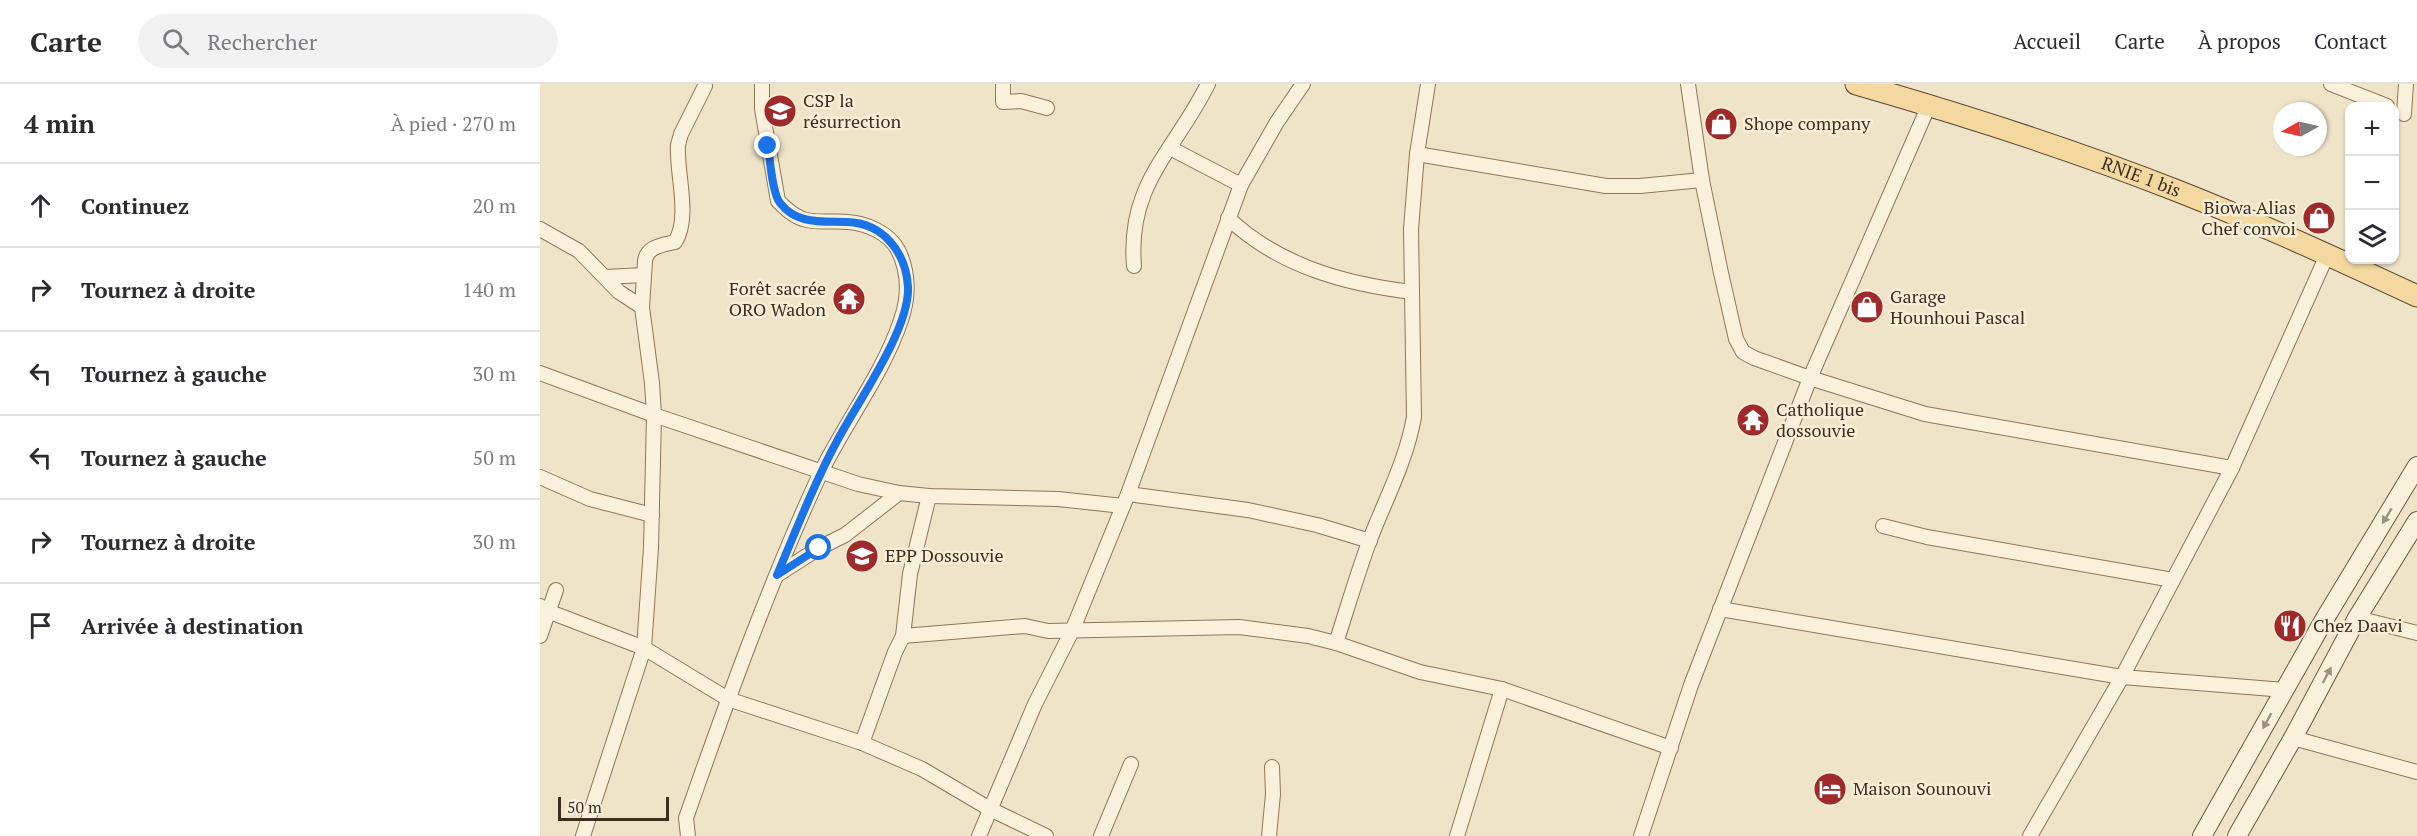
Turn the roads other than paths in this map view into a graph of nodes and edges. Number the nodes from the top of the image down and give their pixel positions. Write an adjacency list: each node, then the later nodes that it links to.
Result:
1 (762, 84): 33 (street)
2 (1003, 84): 13 (street)
3 (1208, 84): 15 (street)
4 (1303, 84): 18 (street)
5 (1428, 84): 16 (street)
6 (1688, 84): 17 (street)
7 (1856, 84): 12 (main road, RNIE 1 bis)
8 (2331, 84): 11 (street)
9 (2406, 84): 14 (street)
10 (707, 85): 23 (street)
11 (2377, 102)
12 (1929, 105): 21 (main road, RNIE 1 bis); 29 (street)
13 (1047, 108)
14 (2405, 114)
15 (1170, 148): 18 (street); 22 (street)
16 (1418, 154): 17 (street); 25 (street)
17 (1702, 180): 29 (street)
18 (1241, 185): 19 (street)
19 (1228, 218): 25 (street); 37 (street)
20 (540, 229): 24 (street)
21 (2327, 255): 26 (main road, RNIE 1 bis); 32 (street)
22 (1134, 266)
23 (644, 275): 24 (street); 27 (street)
24 (606, 277): 27 (street)
25 (1412, 292): 41 (street)
26 (2417, 296)
27 (642, 307): 30 (street)
28 (540, 373): 30 (street)
29 (1810, 378): 32 (street); 46 (street)
30 (654, 415): 33 (street); 38 (street)
31 (2417, 466): 56 (main road, one-way to 56)
32 (2232, 468): 43 (street)
33 (821, 473): 35 (street); 42 (street)
34 (540, 477): 38 (street)
35 (899, 493): 36 (street); 42 (street)
36 (929, 496): 37 (street); 51 (street)
37 (1125, 500): 41 (street); 48 (street)
38 (652, 515): 53 (street)
39 (2417, 521): 47 (main road)
40 (1883, 526): 43 (street)
41 (1370, 541): 52 (street)
42 (777, 575): 57 (street)
43 (2174, 580): 54 (street)
44 (556, 590): 45 (street)
45 (545, 609): 50 (street); 53 (street)
46 (1720, 609): 54 (street); 60 (street)
47 (2357, 618): 49 (street); 58 (main road, one-way to 47)
48 (1072, 630): 51 (street); 52 (street); 64 (street)
49 (2417, 633)
50 (540, 636)
51 (903, 636): 59 (street)
52 (1336, 643): 55 (street)
53 (644, 648): 57 (street); 66 (street)
54 (2122, 677): 56 (street); 75 (street)
55 (1502, 688): 60 (street); 73 (street)
56 (2285, 690): 76 (main road, one-way to 76)
57 (728, 699): 59 (street); 65 (street)
58 (2294, 738): 63 (street); 77 (main road)
59 (862, 742): 64 (street)
60 (1671, 748): 74 (street)
61 (1131, 764): 71 (street)
62 (1272, 767): 72 (street)
63 (2417, 772)
64 (990, 809): 69 (street); 70 (street)
65 (686, 818): 67 (street); 68 (street)
66 (583, 836)
67 (682, 836)
68 (688, 836)
69 (979, 836)
70 (1046, 836)
71 (1101, 836)
72 (1269, 836)
73 (1457, 836)
74 (1641, 836)
75 (2030, 836)
76 (2202, 836)
77 (2236, 836)

